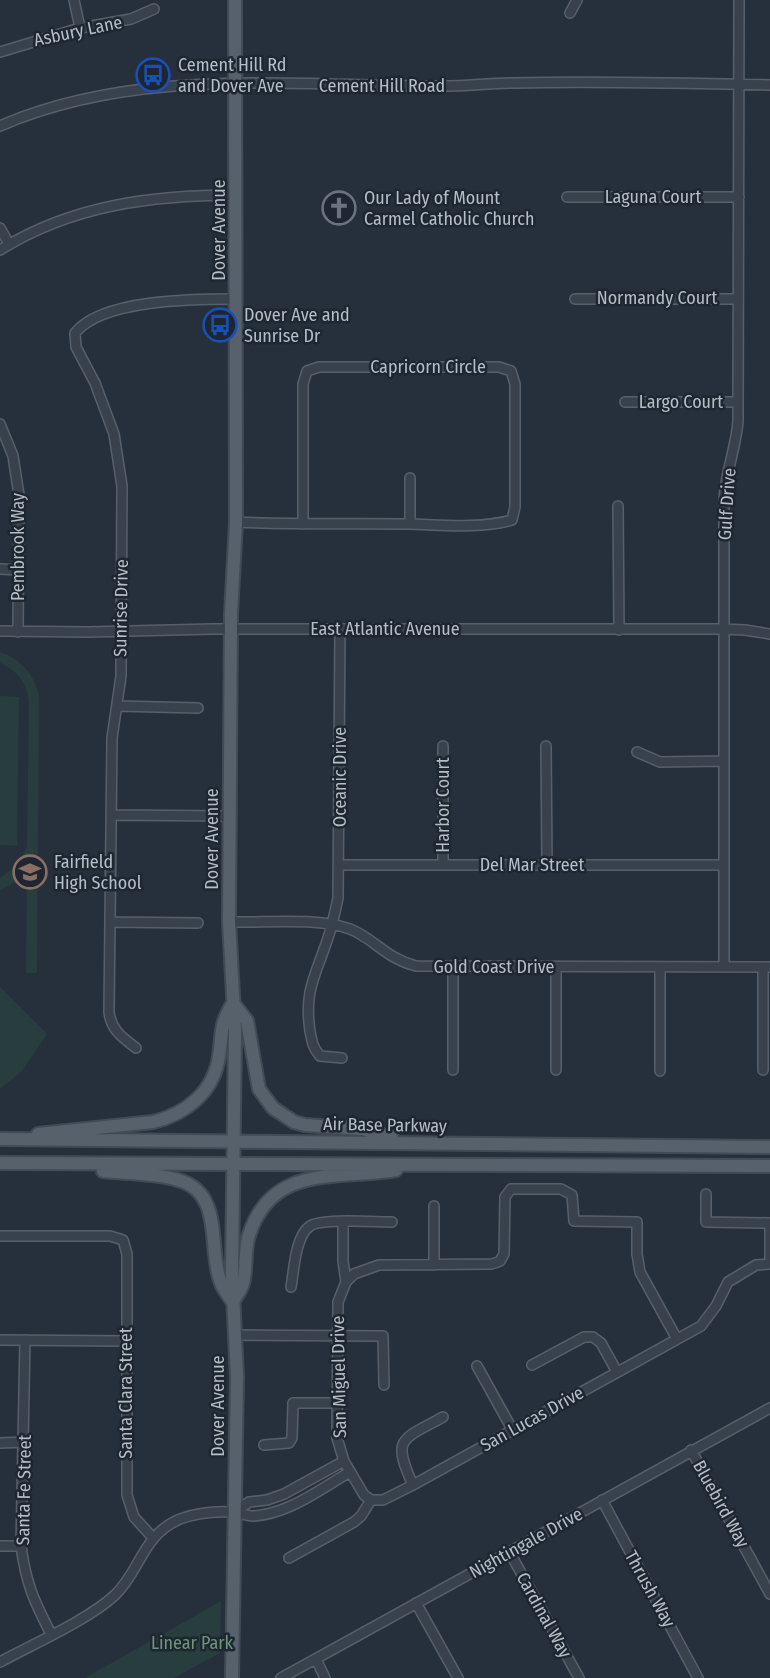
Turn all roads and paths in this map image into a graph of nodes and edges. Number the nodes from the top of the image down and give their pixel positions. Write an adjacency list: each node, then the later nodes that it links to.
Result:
1 (74, 0): 7 (street)
2 (234, 0): 9 (main road, Dover Avenue)
3 (578, 0): 6 (street)
4 (739, 0): 10 (street, Gulf Drive)
5 (154, 9): 7 (street, Asbury Lane)
6 (570, 13)
7 (80, 28): 8 (street, Asbury Lane)
8 (0, 52)
9 (235, 85): 10 (street, Cement Hill Road); 12 (street, Cement Hill Road); 13 (main road, Dover Avenue)
10 (740, 85): 11 (street, Cement Hill Road); 15 (street, Gulf Drive)
11 (770, 85)
12 (0, 126)
13 (236, 195): 17 (street); 19 (main road, Dover Avenue)
14 (567, 197): 15 (street, Laguna Court)
15 (739, 197): 21 (street, Gulf Drive)
16 (0, 228): 17 (street)
17 (9, 244): 18 (street)
18 (0, 250)
19 (236, 299): 27 (main road, Dover Avenue); 37 (street, Sunrise Drive)
20 (575, 299): 21 (street, Normandy Court)
21 (738, 299): 23 (street, Gulf Drive)
22 (625, 402): 23 (street, Largo Court)
23 (738, 402): 34 (street, Gulf Drive)
24 (0, 424): 31 (street, Pembrook Way)
25 (410, 478): 29 (street)
26 (618, 506): 35 (street)
27 (236, 522): 28 (street, Capricorn Circle); 32 (main road, Dover Avenue)
28 (303, 524): 29 (street, Capricorn Circle); 29 (street, Capricorn Circle)
29 (410, 524)
30 (0, 569): 31 (street)
31 (19, 570): 38 (street, Pembrook Way)
32 (231, 629): 33 (street, East Atlantic Avenue); 37 (street, East Atlantic Avenue); 47 (main road, Dover Avenue)
33 (340, 629): 35 (street, East Atlantic Avenue); 48 (street, Oceanic Drive)
34 (724, 629): 35 (street, East Atlantic Avenue); 39 (street, East Atlantic Avenue); 45 (street, Gulf Drive)
35 (619, 630)
36 (0, 631): 38 (street, East Atlantic Avenue)
37 (121, 631): 38 (street, East Atlantic Avenue); 40 (street, Sunrise Drive)
38 (18, 632)
39 (770, 634)
40 (117, 706): 41 (street); 46 (street, Sunrise Drive)
41 (198, 708)
42 (443, 746): 49 (street, Harbor Court)
43 (546, 746): 50 (street)
44 (637, 752): 45 (street)
45 (724, 761): 51 (street, Gulf Drive)
46 (111, 815): 47 (street); 52 (street, Sunrise Drive)
47 (230, 816): 53 (main road, Dover Avenue)
48 (340, 865): 49 (street, Del Mar Street); 55 (street, Oceanic Drive)
49 (443, 865): 50 (street, Del Mar Street)
50 (547, 865): 51 (street, Del Mar Street)
51 (724, 865): 57 (street, Gulf Drive)
52 (110, 922): 54 (street); 62 (street, Sunrise Drive)
53 (229, 922): 55 (street, Gold Coast Drive); 61 (main road, Dover Avenue)
54 (198, 923)
55 (332, 925): 56 (street, Gold Coast Drive); 63 (street, Oceanic Drive)
56 (453, 967): 59 (street, Gold Coast Drive); 64 (street)
57 (724, 967): 58 (street, Gold Coast Drive); 60 (street, Gold Coast Drive)
58 (766, 967): 66 (street)
59 (556, 968): 60 (street, Gold Coast Drive); 65 (street)
60 (660, 968): 67 (street)
61 (233, 1003): 68 (main road); 69 (main road, Dover Avenue); 70 (main road)
62 (136, 1048)
63 (342, 1058)
64 (453, 1070)
65 (556, 1070)
66 (763, 1070)
67 (660, 1071)
68 (3, 1139): 69 (main road, Air Base Parkway)
69 (234, 1141): 70 (main road, Air Base Parkway); 75 (main road, Dover Avenue)
70 (406, 1143): 71 (main road, Air Base Parkway)
71 (770, 1147)
72 (0, 1163): 73 (main road)
73 (69, 1164): 75 (main road); 86 (main road)
74 (429, 1164): 75 (main road); 76 (main road); 86 (main road)
75 (233, 1165): 86 (main road, Dover Avenue)
76 (770, 1166)
77 (706, 1194): 82 (street)
78 (434, 1206): 83 (street)
79 (343, 1222): 80 (street); 84 (street, San Miguel Drive); 85 (street)
80 (392, 1222)
81 (0, 1236): 92 (street, Santa Clara Street)
82 (770, 1264): 89 (street, San Lucas Drive)
83 (434, 1265): 84 (street); 89 (street)
84 (346, 1282): 88 (street, San Miguel Drive)
85 (291, 1287)
86 (233, 1302): 87 (main road, Dover Avenue)
87 (234, 1335): 88 (street); 110 (main road, Dover Avenue)
88 (337, 1336): 96 (street); 97 (street, San Miguel Drive)
89 (677, 1339): 95 (street, San Lucas Drive)
90 (0, 1340): 91 (street)
91 (25, 1340): 92 (street); 102 (street, Santa Fe Street)
92 (126, 1341): 111 (street, Santa Clara Street)
93 (532, 1365): 95 (street)
94 (477, 1366): 100 (street)
95 (617, 1372): 100 (street, San Lucas Drive)
96 (384, 1385)
97 (337, 1403): 103 (street); 105 (street, San Miguel Drive)
98 (770, 1408): 104 (street, Nightingale Drive)
99 (443, 1417): 107 (street)
100 (512, 1429): 107 (street, San Lucas Drive)
101 (0, 1443): 102 (street)
102 (25, 1443): 113 (street, Santa Fe Street)
103 (264, 1446)
104 (691, 1450): 109 (street, Nightingale Drive); 116 (street, Bluebird Way)
105 (344, 1461): 106 (street, San Miguel Drive); 110 (street)
106 (350, 1472): 108 (street); 110 (street)
107 (413, 1485): 108 (street, San Lucas Drive)
108 (371, 1500): 115 (street)
109 (602, 1500): 114 (street, Nightingale Drive); 126 (street, Thrush Way)
110 (235, 1512): 111 (street); 121 (main road, Dover Avenue)
111 (153, 1538): 118 (street)
112 (0, 1546): 113 (street)
113 (22, 1546): 118 (street, Santa Fe Street)
114 (510, 1553): 117 (street, Nightingale Drive); 125 (street, Cardinal Way)
115 (289, 1558)
116 (770, 1594)
117 (416, 1603): 119 (street, Nightingale Drive); 124 (street)
118 (51, 1634): 120 (street)
119 (316, 1659): 122 (street, Nightingale Drive); 123 (street)
120 (0, 1662)
121 (232, 1678)
122 (281, 1678)
123 (325, 1678)
124 (458, 1678)
125 (579, 1678)
126 (698, 1678)

